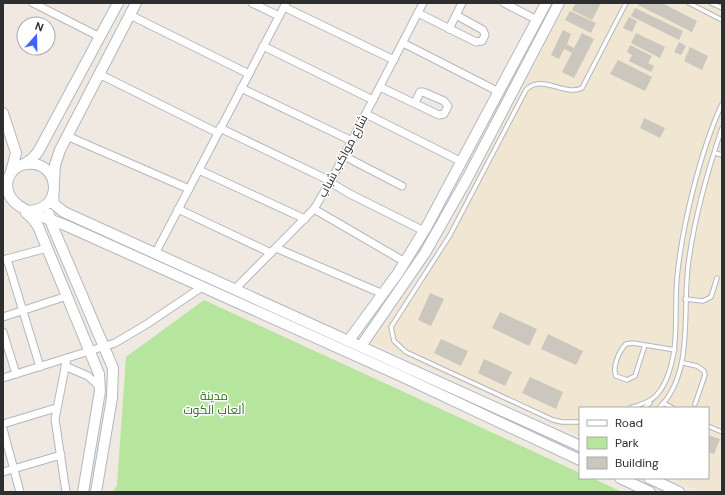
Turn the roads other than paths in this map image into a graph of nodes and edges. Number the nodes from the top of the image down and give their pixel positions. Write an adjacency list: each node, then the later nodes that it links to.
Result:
1 (33, 3): 22 (street)
2 (118, 3): 22 (street)
3 (136, 3): 16 (street)
4 (252, 3): 18 (street)
5 (424, 3): 15 (street, شارع مواكب شباب)
6 (462, 3): 17 (street)
7 (504, 3): 19 (street)
8 (546, 3): 19 (street)
9 (559, 3): 77 (street)
10 (626, 3): 96 (lane)
11 (689, 3): 20 (lane)
12 (711, 3): 14 (lane)
13 (285, 5): 18 (street); 25 (street)
14 (722, 8)
15 (418, 13): 21 (street); 23 (street, شارع مواكب شباب)
16 (130, 15): 26 (street); 27 (street)
17 (456, 15): 21 (street); 21 (street)
18 (279, 16): 24 (street)
19 (537, 20): 30 (street)
20 (722, 20)
21 (449, 29)
22 (100, 37): 45 (street)
23 (403, 43): 25 (street, شارع مواكب شباب); 30 (street)
24 (263, 46): 27 (street); 31 (street)
25 (394, 60): 28 (street, شارع مواكب شباب)
26 (99, 74): 38 (street); 39 (street)
27 (249, 74): 29 (street)
28 (380, 87): 31 (street, شارع مواكب شباب); 32 (street)
29 (241, 88): 38 (street); 40 (street)
30 (499, 92): 44 (street)
31 (373, 100): 35 (street, شارع مواكب شباب)
32 (415, 104)
33 (722, 104): 80 (lane)
34 (3, 113): 37 (street)
35 (366, 114): 40 (street, شارع مواكب شباب); 44 (street)
36 (722, 128): 41 (lane)
37 (6, 131): 47 (street)
38 (219, 131): 46 (street); 48 (street)
39 (67, 136): 49 (street); 51 (street)
40 (352, 141): 43 (street, شارع مواكب شباب)
41 (715, 152): 42 (lane); 72 (lane)
42 (722, 155)
43 (344, 156): 48 (street, شارع مواكب شباب); 50 (street)
44 (462, 162): 60 (street)
45 (24, 164): 47 (street); 49 (street)
46 (199, 170): 51 (street); 58 (street)
47 (7, 182): 55 (street)
48 (330, 182): 54 (street, شارع مواكب شباب); 60 (street)
49 (54, 183): 52 (street)
50 (402, 186)
51 (189, 189): 56 (street)
52 (52, 197): 55 (street); 57 (street); 64 (street)
53 (3, 203): 55 (street)
54 (314, 208): 58 (street, شارع مواكب شباب); 66 (street)
55 (21, 209): 57 (street); 62 (street)
56 (178, 209): 63 (street); 64 (street)
57 (50, 219): 59 (street); 61 (street)
58 (305, 219): 63 (street, شارع مواكب شباب)
59 (64, 224): 61 (street); 68 (street)
60 (424, 231): 66 (street)
61 (56, 233): 79 (street)
62 (47, 248): 65 (street); 71 (street)
63 (274, 250): 69 (street, شارع مواكب شباب); 70 (street)
64 (156, 252): 69 (street)
65 (5, 260): 73 (street)
66 (405, 262): 70 (street)
67 (717, 278): 72 (lane)
68 (202, 287): 79 (street); 103 (street)
69 (236, 288): 76 (street)
70 (383, 294): 76 (street)
71 (67, 296): 73 (street); 81 (street)
72 (685, 299): 83 (lane)
73 (22, 311): 74 (street); 84 (street)
74 (3, 317)
75 (3, 332): 85 (street)
76 (349, 340): 77 (street)
77 (361, 346): 101 (street)
78 (645, 346): 78 (lane); 80 (lane)
79 (105, 347): 81 (street); 111 (street)
80 (675, 350): 88 (lane)
81 (91, 351): 82 (street); 87 (street)
82 (66, 362): 84 (street); 87 (street); 95 (street)
83 (683, 362): 89 (lane); 90 (lane)
84 (40, 367): 85 (street)
85 (16, 374): 86 (street)
86 (3, 378)
87 (100, 387): 110 (street)
88 (652, 401): 91 (lane); 92 (lane)
89 (664, 403): 93 (lane); 94 (lane)
90 (695, 404)
91 (633, 407)
92 (645, 407)
93 (660, 407)
94 (670, 407)
95 (56, 408): 97 (street); 102 (street)
96 (579, 422)
97 (3, 424)
98 (709, 426): 100 (lane)
99 (3, 429): 104 (street)
100 (722, 432)
101 (579, 446)
102 (61, 455): 104 (street); 109 (street)
103 (579, 460)
104 (14, 469): 105 (street); 108 (street)
105 (3, 472)
106 (651, 479): 113 (street)
107 (632, 481): 112 (street)
108 (20, 492)
109 (66, 492)
110 (83, 492)
111 (96, 492)
112 (650, 492)
113 (679, 492)

